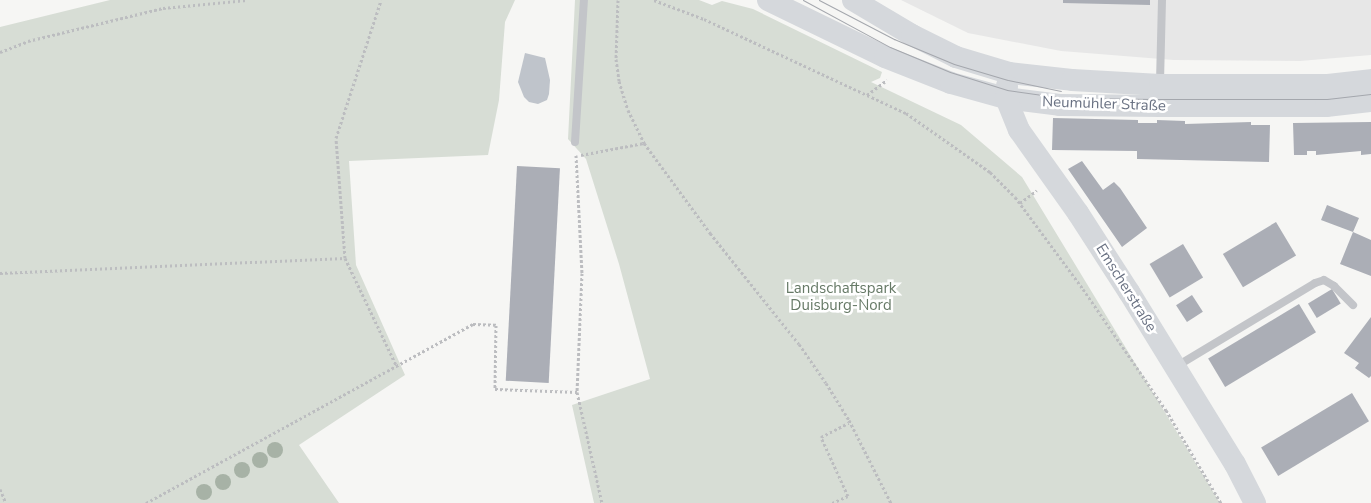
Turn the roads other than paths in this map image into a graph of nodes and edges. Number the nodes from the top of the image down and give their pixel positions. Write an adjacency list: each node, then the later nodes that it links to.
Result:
1 (584, 0): 10 (lane)
2 (768, 0): 8 (main road, Neumühler Straße)
3 (853, 0): 5 (main road, Neumühler Straße)
4 (1162, 0): 7 (lane)
5 (1009, 72): 7 (main road, Neumühler Straße); 8 (main road, Emscherstraße)
6 (1371, 80): 7 (main road, Neumühler Straße)
7 (1160, 96): 8 (main road, Neumühler Straße); 9 (main road, Neumühler Straße)
8 (1006, 98): 12 (main road, Emscherstraße)
9 (1371, 101)
10 (575, 142)
11 (1354, 305): 12 (lane)
12 (1176, 368): 13 (main road, Emscherstraße)
13 (1255, 503)

